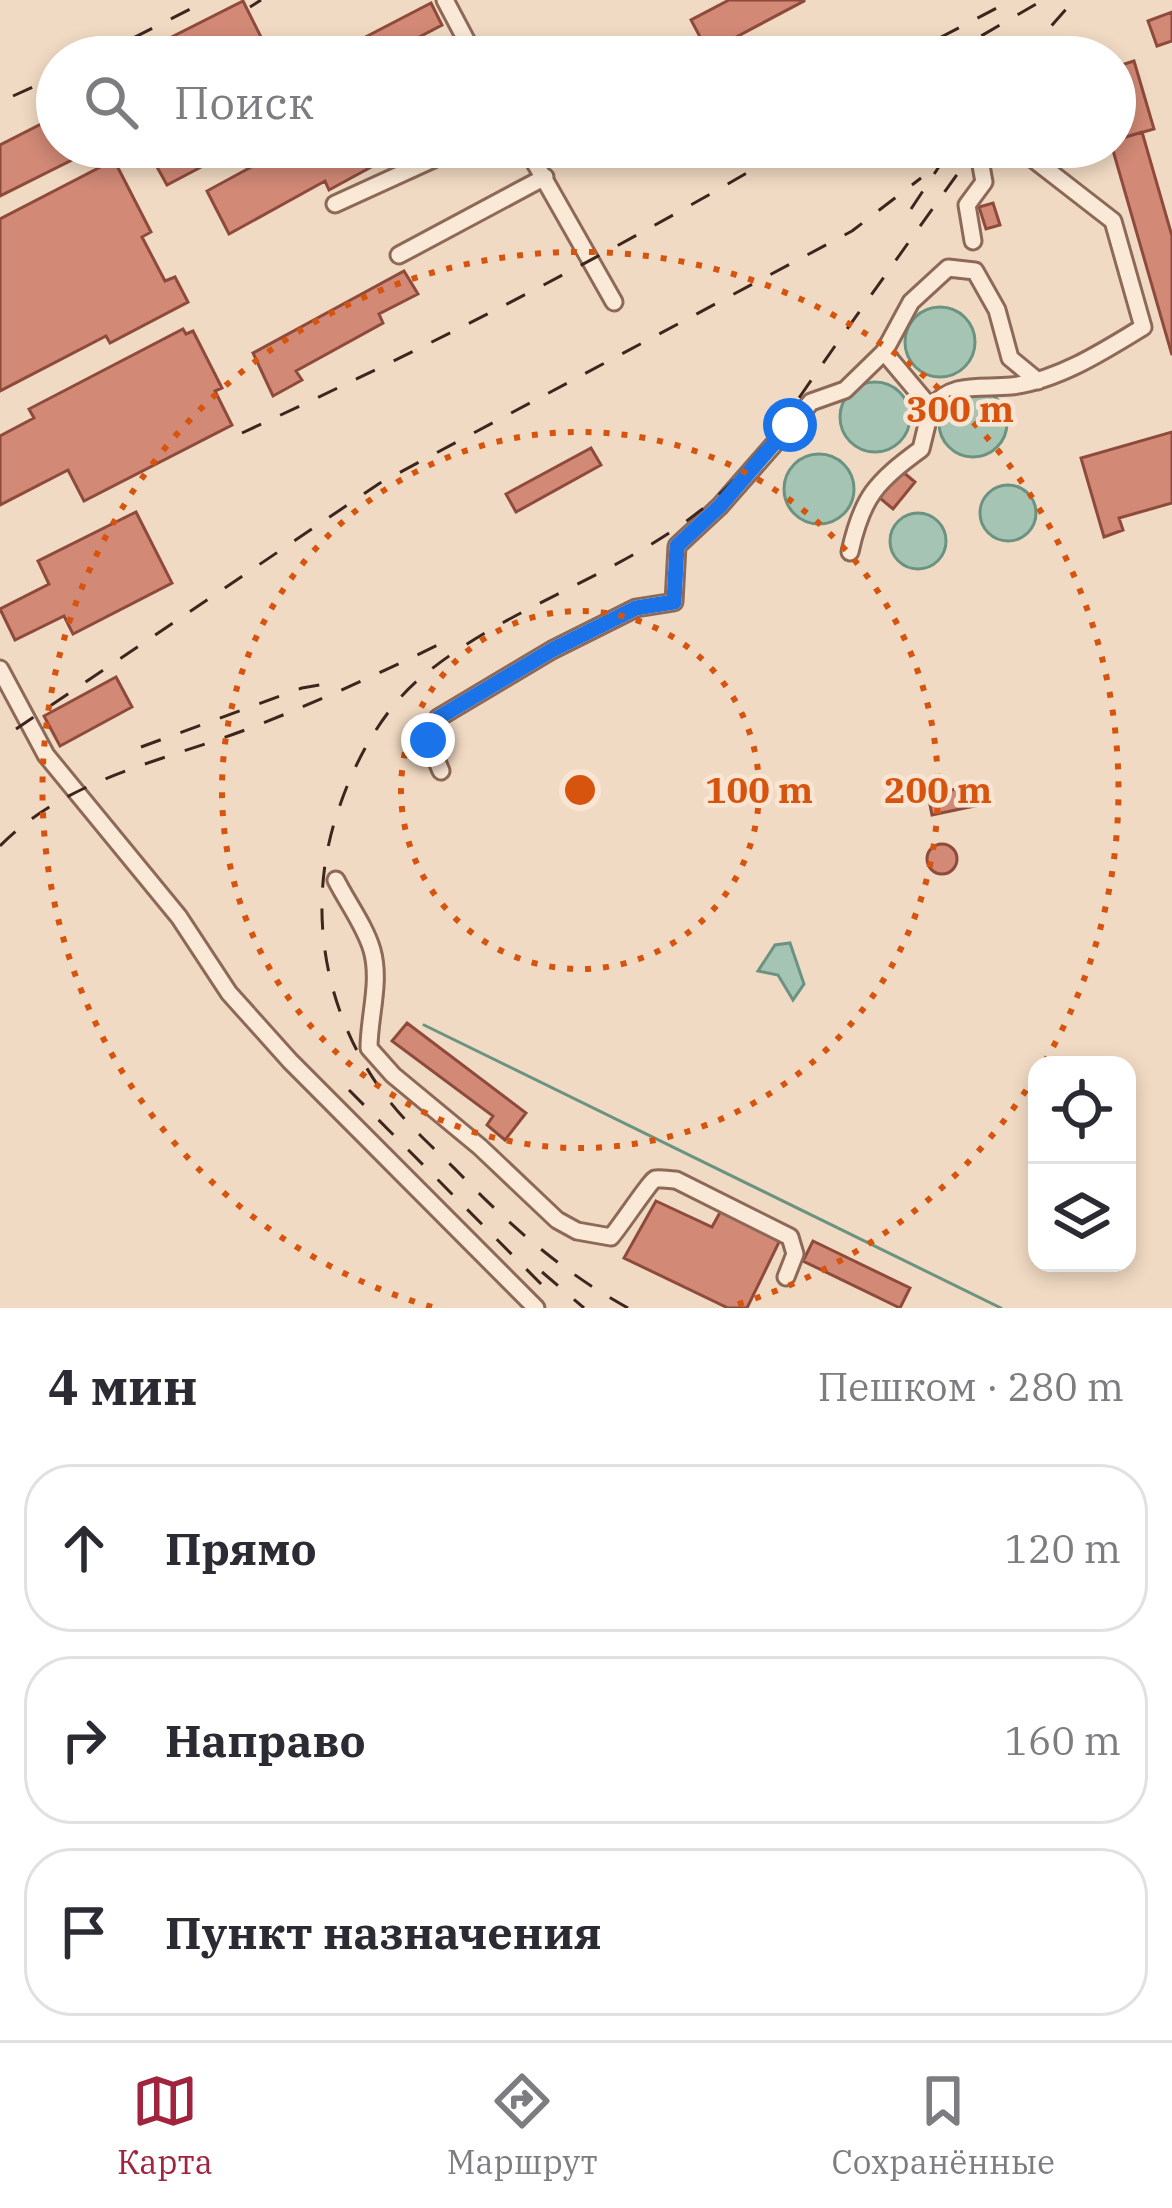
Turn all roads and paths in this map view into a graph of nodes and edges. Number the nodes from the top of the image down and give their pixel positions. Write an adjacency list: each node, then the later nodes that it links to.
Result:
1 (445, 0): 2 (lane)
2 (464, 36)
3 (414, 168): 8 (lane)
4 (539, 168): 7 (lane)
5 (981, 168): 9 (lane)
6 (1045, 168): 13 (lane)
7 (545, 177): 10 (lane); 11 (lane)
8 (335, 204)
9 (973, 241)
10 (399, 255)
11 (614, 302)
12 (884, 352): 13 (lane); 14 (lane); 17 (lane)
13 (1038, 381): 14 (lane)
14 (931, 408): 15 (lane)
15 (850, 552)
16 (0, 669): 20 (lane)
17 (441, 771)
18 (336, 880): 19 (lane)
19 (786, 1277)
20 (536, 1308)

